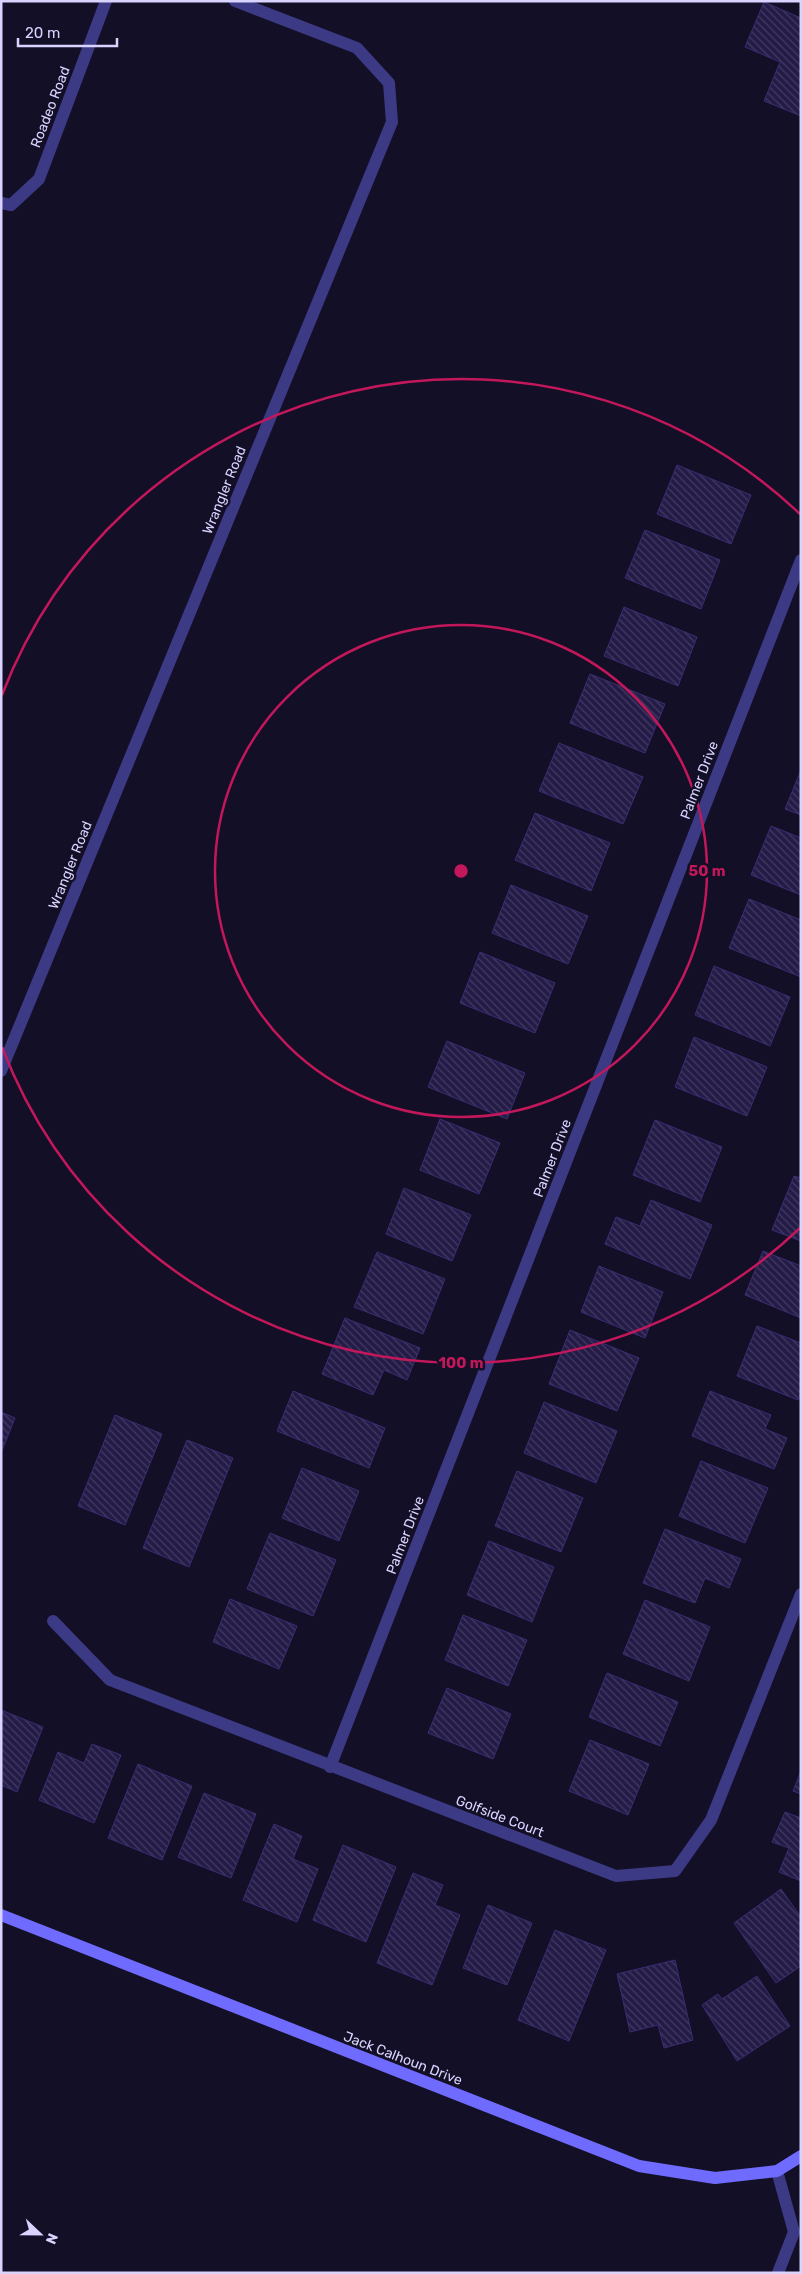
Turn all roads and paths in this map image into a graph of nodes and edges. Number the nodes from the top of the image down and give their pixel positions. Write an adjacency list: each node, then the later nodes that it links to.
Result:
1 (106, 1): 3 (street, Roadeo Road)
2 (235, 1): 5 (street, Wrangler Road)
3 (1, 203)
4 (801, 560): 8 (street, Palmer Drive)
5 (1, 1071)
6 (801, 1594): 8 (street, Golfside Court)
7 (53, 1621): 8 (street, Golfside Court)
8 (330, 1767)
9 (1, 1916): 11 (street, Jack Calhoun Drive)
10 (801, 2156): 11 (street, Jack Calhoun Drive)
11 (777, 2171): 12 (street)
12 (778, 2273)

